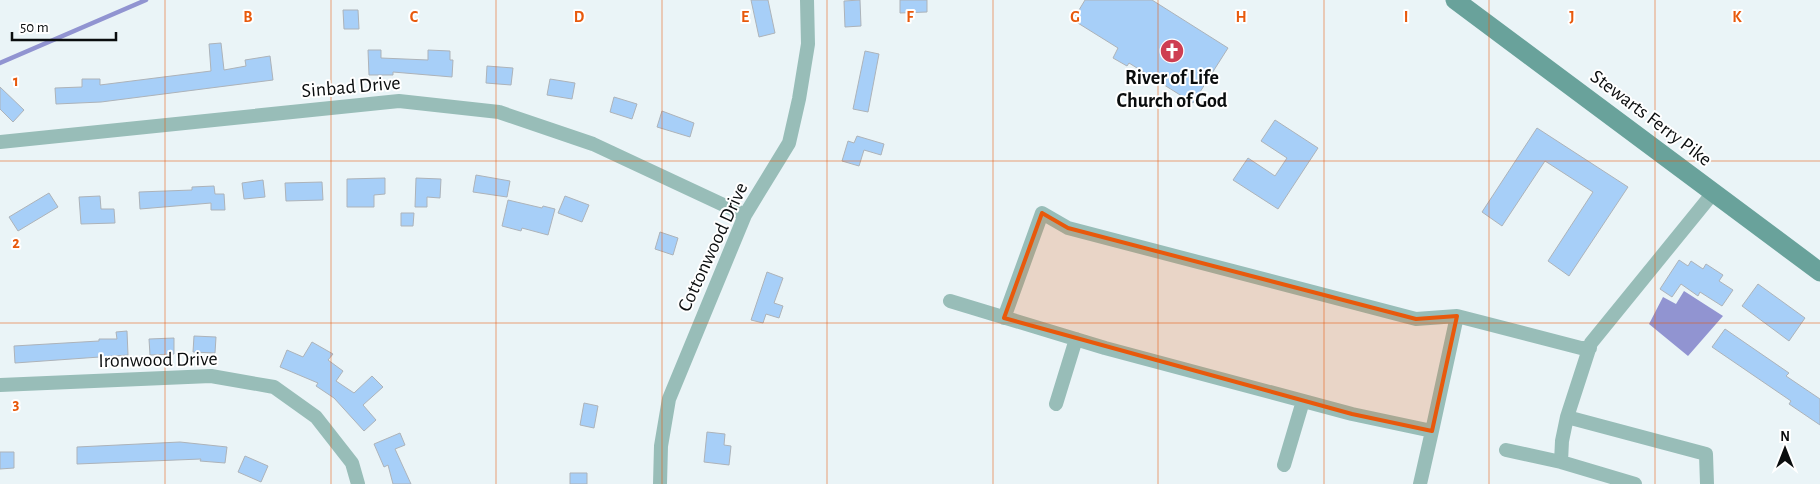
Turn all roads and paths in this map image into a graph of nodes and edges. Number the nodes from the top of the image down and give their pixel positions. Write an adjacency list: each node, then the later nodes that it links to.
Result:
1 (807, 0): 5 (street, Cottonwood Drive)
2 (1455, 0): 4 (main road, Stewarts Ferry Pike)
3 (0, 142): 5 (street, Sinbad Drive)
4 (1713, 193): 6 (main road, Stewarts Ferry Pike); 11 (street)
5 (745, 215): 21 (street, Cottonwood Drive)
6 (1820, 272)
7 (950, 301): 9 (street)
8 (1457, 316): 9 (street); 11 (street); 16 (street)
9 (1004, 318): 10 (street)
10 (1076, 339): 13 (street); 14 (street)
11 (1590, 348): 15 (street)
12 (0, 385): 20 (street, Ironwood Drive)
13 (1303, 401): 16 (street); 19 (street)
14 (1056, 404)
15 (1567, 418): 18 (street); 24 (street)
16 (1432, 431): 22 (street)
17 (1506, 450): 18 (street)
18 (1562, 462): 23 (street)
19 (1284, 465)
20 (358, 484)
21 (660, 484)
22 (1420, 484)
23 (1635, 484)
24 (1707, 484)

